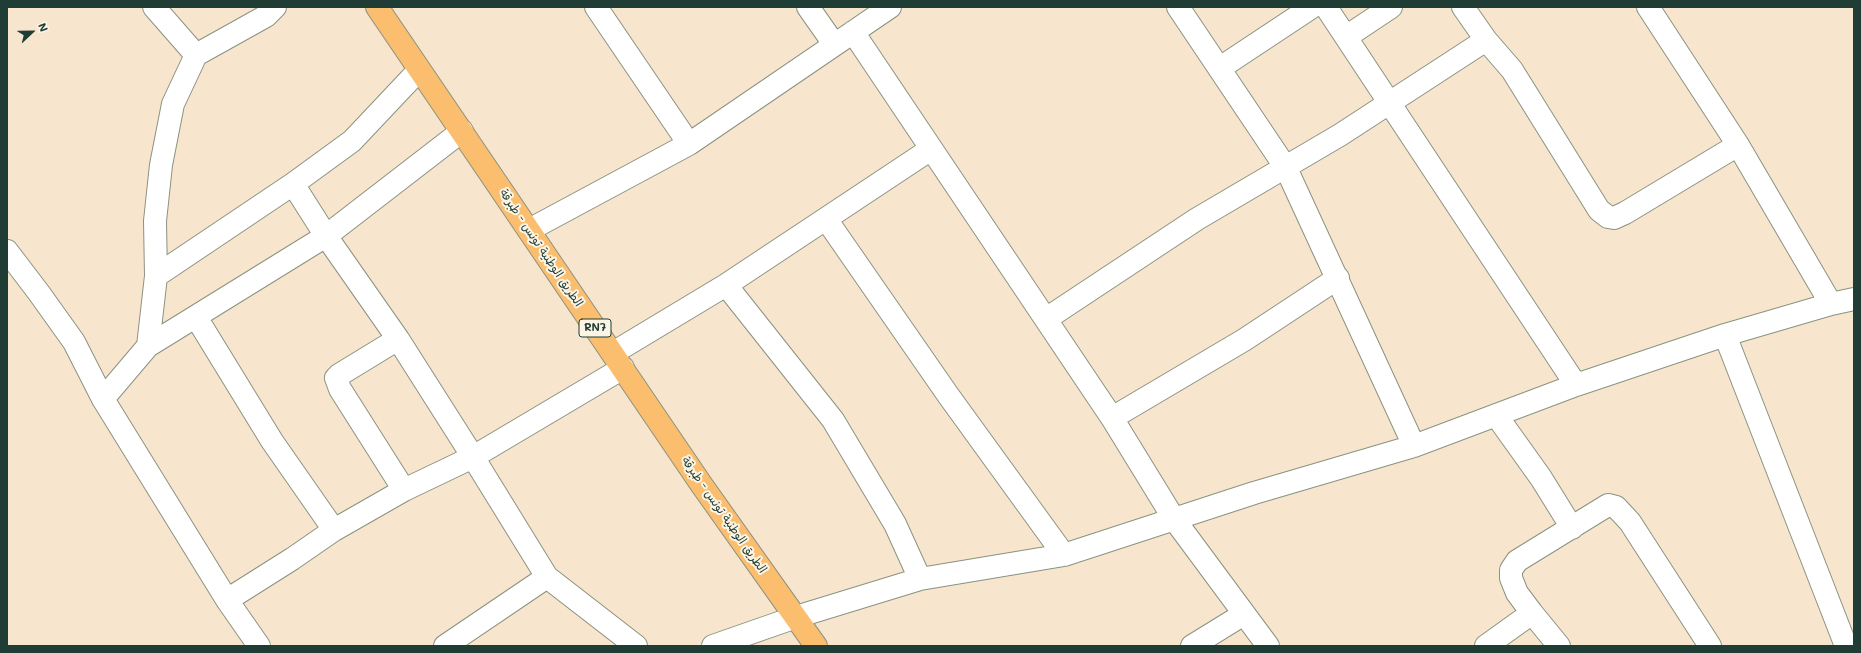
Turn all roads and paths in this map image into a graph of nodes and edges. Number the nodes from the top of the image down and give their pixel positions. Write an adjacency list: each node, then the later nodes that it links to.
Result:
1 (154, 7): 17 (street)
2 (275, 7): 17 (street)
3 (377, 7): 19 (main road, الطريق الوطنية تونس - طبرقة / RN7)
4 (596, 7): 22 (street)
5 (808, 7): 16 (street)
6 (890, 7): 13 (street)
7 (1178, 7): 18 (street)
8 (1312, 7): 18 (street)
9 (1326, 7): 14 (street)
10 (1391, 7): 14 (street)
11 (1463, 7): 15 (street)
12 (1648, 7): 23 (street)
13 (853, 32): 16 (street); 24 (street)
14 (1346, 37): 20 (street)
15 (1486, 40): 20 (street); 23 (street)
16 (834, 44): 22 (street)
17 (196, 55): 31 (street)
18 (1220, 68): 25 (street)
19 (419, 70): 21 (main road, الطريق الوطنية تونس - طبرقة / RN7); 26 (street)
20 (1390, 104): 25 (street); 42 (street)
21 (462, 131): 28 (main road, الطريق الوطنية تونس - طبرقة / RN7); 29 (street)
22 (689, 144): 28 (street)
23 (1738, 145): 35 (street)
24 (931, 149): 27 (street); 37 (street)
25 (1286, 168): 32 (street); 37 (street)
26 (293, 184): 29 (street); 31 (street)
27 (826, 219): 33 (street); 52 (street)
28 (529, 230): 41 (main road, الطريق الوطنية تونس - طبرقة / RN7)
29 (326, 236): 36 (street); 39 (street)
30 (7, 251): 43 (street)
31 (156, 276): 40 (street)
32 (1338, 278): 45 (street); 46 (street)
33 (726, 285): 41 (street); 54 (street)
34 (1854, 300): 35 (street)
35 (1831, 304): 38 (street)
36 (196, 317): 40 (street); 51 (street)
37 (1046, 319): 45 (street)
38 (1724, 335): 42 (street); 69 (street)
39 (398, 339): 47 (street); 48 (street)
40 (148, 346): 43 (street)
41 (618, 361): 47 (street); 58 (main road, الطريق الوطنية تونس - طبرقة / RN7)
42 (1576, 385): 44 (street)
43 (104, 399): 55 (street)
44 (1496, 415): 46 (street); 50 (street)
45 (1112, 418): 49 (street)
46 (1414, 446): 49 (street)
47 (474, 457): 48 (street); 53 (street)
48 (404, 490): 51 (street)
49 (1174, 519): 52 (street); 57 (street)
50 (1572, 528): 56 (street); 68 (street)
51 (334, 530): 55 (street)
52 (1064, 555): 54 (street)
53 (547, 577): 59 (street); 61 (street)
54 (920, 579): 58 (street)
55 (227, 600): 60 (street)
56 (1532, 613): 66 (street); 67 (street)
57 (1244, 614): 64 (street); 65 (street)
58 (796, 616): 62 (street); 63 (main road, الطريق الوطنية تونس - طبرقة / RN7)
59 (451, 644)
60 (259, 646)
61 (636, 646)
62 (713, 646)
63 (816, 646)
64 (1192, 646)
65 (1268, 646)
66 (1486, 646)
67 (1559, 646)
68 (1710, 646)
69 (1846, 646)

